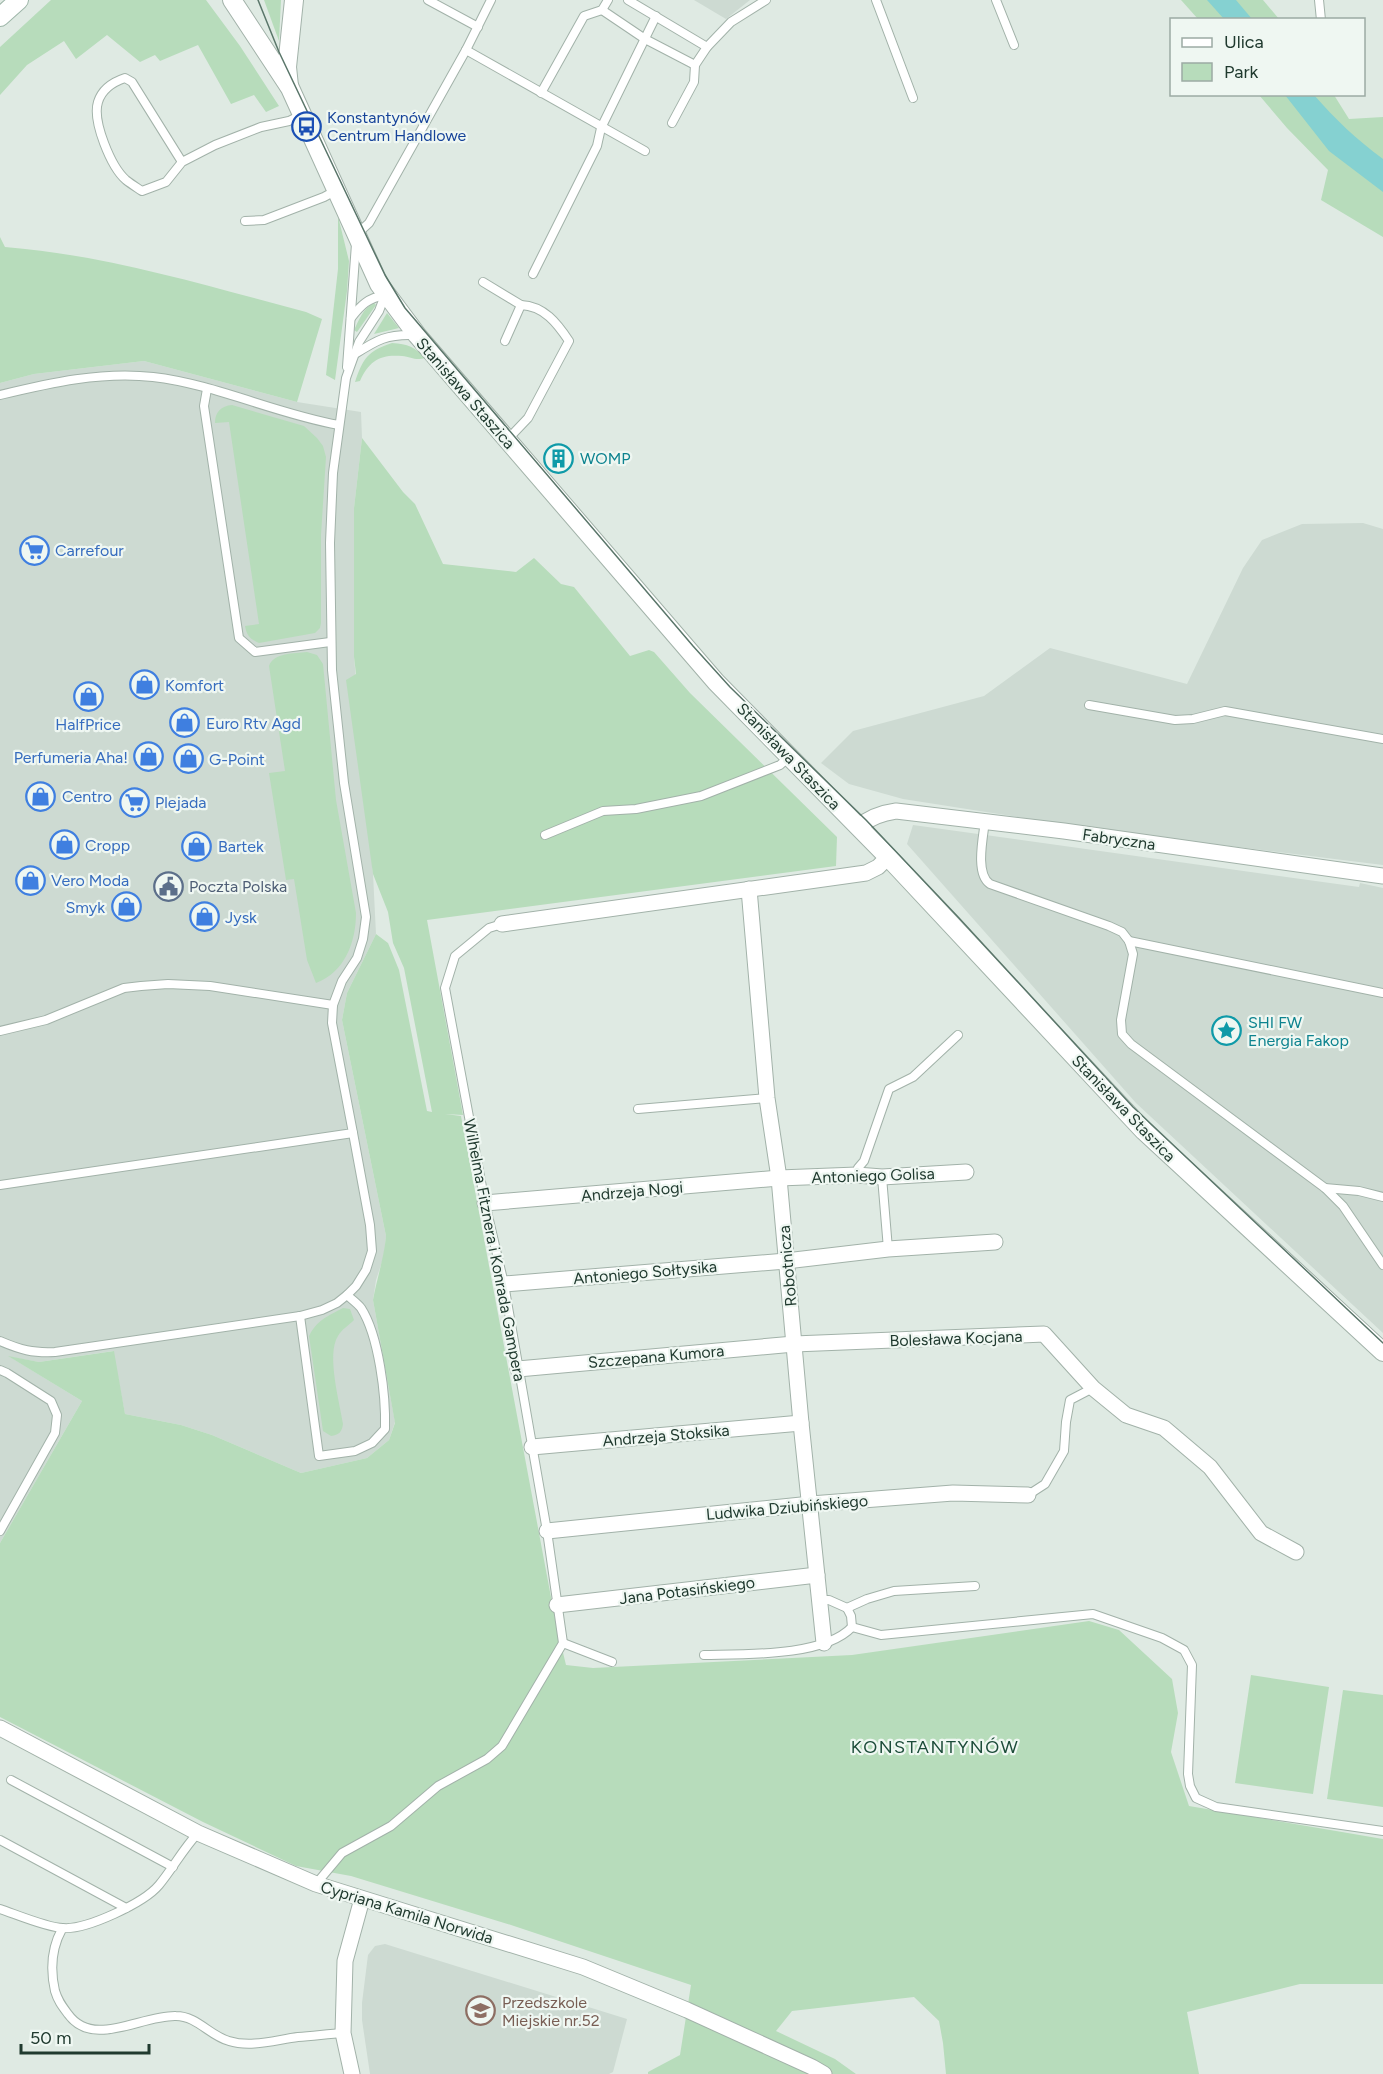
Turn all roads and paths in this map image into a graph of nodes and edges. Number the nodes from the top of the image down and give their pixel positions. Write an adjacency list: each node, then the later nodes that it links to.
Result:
1 (19, 0): 14 (street)
2 (232, 0): 22 (street, Stanisława Staszica)
3 (294, 0): 22 (street, Stanisława Staszica)
4 (428, 0): 16 (lane)
5 (491, 0): 16 (lane)
6 (608, 0): 12 (lane)
7 (628, 0): 13 (lane)
8 (766, 0): 19 (lane)
9 (876, 0): 24 (lane)
10 (996, 0): 18 (lane)
11 (1319, 0): 15 (lane)
12 (602, 10): 17 (lane); 23 (lane)
13 (656, 16): 17 (lane); 19 (lane)
14 (0, 17)
15 (1321, 18)
16 (477, 27): 20 (lane)
17 (645, 39): 21 (lane); 27 (lane)
18 (1014, 45)
19 (707, 47): 21 (lane)
20 (466, 50): 23 (lane); 32 (lane)
21 (694, 64): 26 (lane)
22 (290, 87): 25 (street, Stanisława Staszica)
23 (541, 93): 27 (lane)
24 (913, 98)
25 (303, 115): 29 (lane); 30 (street, Stanisława Staszica)
26 (672, 123)
27 (602, 128): 28 (lane); 33 (lane)
28 (645, 151)
29 (182, 162): 29 (lane)
30 (336, 190): 31 (lane); 32 (street, Stanisława Staszica)
31 (245, 221)
32 (357, 234): 35 (street, Stanisława Staszica); 37 (lane)
33 (533, 274)
34 (483, 282): 36 (lane)
35 (385, 295): 37 (lane); 38 (street, Stanisława Staszica); 40 (lane)
36 (521, 305): 39 (lane); 45 (lane)
37 (350, 320): 41 (lane)
38 (417, 335): 40 (lane); 45 (street, Stanisława Staszica)
39 (505, 341)
40 (355, 354): 41 (lane)
41 (346, 378): 44 (lane)
42 (207, 389): 43 (lane); 44 (lane); 46 (lane)
43 (0, 395)
44 (339, 425): 46 (lane)
45 (507, 440): 49 (street, Stanisława Staszica)
46 (330, 642): 59 (lane)
47 (1089, 705): 48 (lane)
48 (1383, 739)
49 (789, 757): 51 (street, Stanisława Staszica); 52 (lane)
50 (985, 821): 51 (street, Fabryczna); 54 (street, Fabryczna); 57 (lane)
51 (858, 827): 53 (street, Stanisława Staszica)
52 (545, 835)
53 (888, 857): 55 (street, Wilhelma Fitznera i Konrada Gampera); 82 (street, Stanisława Staszica)
54 (1383, 876)
55 (749, 889): 56 (street, Wilhelma Fitznera i Konrada Gampera); 62 (street, Robotnicza)
56 (502, 924): 72 (lane, Wilhelma Fitznera i Konrada Gampera)
57 (1130, 941): 58 (lane); 70 (lane)
58 (1383, 993)
59 (333, 1005): 60 (lane); 64 (lane)
60 (0, 1031)
61 (958, 1035): 66 (lane)
62 (767, 1098): 63 (lane); 68 (street, Robotnicza)
63 (638, 1109)
64 (353, 1133): 69 (lane); 78 (lane)
65 (966, 1172): 67 (street, Antoniego Golisa)
66 (857, 1175): 67 (street, Antoniego Golisa); 68 (street, Antoniego Golisa)
67 (882, 1177): 74 (lane)
68 (779, 1178): 72 (street, Andrzeja Nogi); 75 (street, Robotnicza)
69 (0, 1185)
70 (1325, 1188): 71 (lane); 76 (lane)
71 (1383, 1197)
72 (485, 1203): 77 (lane, Wilhelma Fitznera i Konrada Gampera)
73 (995, 1242): 74 (street, Antoniego Sołtysika)
74 (888, 1249): 75 (street, Antoniego Sołtysika)
75 (786, 1261): 77 (street, Antoniego Sołtysika); 81 (street, Robotnicza)
76 (1383, 1265)
77 (504, 1284): 83 (lane, Wilhelma Fitznera i Konrada Gampera)
78 (347, 1295): 79 (lane); 79 (lane)
79 (300, 1316): 80 (lane)
80 (0, 1341)
81 (794, 1344): 83 (street, Szczepana Kumora); 85 (street, Bolesława Kocjana); 86 (street, Robotnicza)
82 (1383, 1352)
83 (518, 1369): 87 (lane, Wilhelma Fitznera i Konrada Gampera)
84 (0, 1370): 90 (lane)
85 (1094, 1388): 88 (lane); 92 (street, Bolesława Kocjana)
86 (801, 1423): 87 (street, Andrzeja Stoksika); 89 (street, Robotnicza)
87 (532, 1447): 91 (lane, Wilhelma Fitznera i Konrada Gampera)
88 (1028, 1495): 89 (street, Ludwika Dziubińskiego)
89 (811, 1504): 91 (street, Ludwika Dziubińskiego); 93 (street, Robotnicza)
90 (0, 1531)
91 (547, 1531): 96 (lane, Wilhelma Fitznera i Konrada Gampera)
92 (1296, 1552)
93 (817, 1575): 95 (street, Robotnicza); 96 (street, Jana Potasińskiego)
94 (975, 1586): 97 (lane)
95 (819, 1600): 97 (lane); 100 (street, Robotnicza)
96 (557, 1605): 99 (lane, Wilhelma Fitznera i Konrada Gampera)
97 (847, 1608): 98 (lane)
98 (852, 1627): 100 (lane); 105 (lane)
99 (562, 1643): 102 (lane); 109 (lane)
100 (824, 1643): 101 (lane)
101 (704, 1655)
102 (612, 1662)
103 (0, 1728): 106 (street, Cypriana Kamila Norwida)
104 (10, 1780): 108 (lane)
105 (1383, 1831)
106 (198, 1833): 108 (lane); 109 (street, Cypriana Kamila Norwida)
107 (0, 1840): 111 (lane)
108 (173, 1867): 111 (lane)
109 (316, 1884): 110 (street, Cypriana Kamila Norwida)
110 (362, 1899): 114 (street); 116 (street, Cypriana Kamila Norwida)
111 (126, 1908): 113 (lane)
112 (0, 1910): 113 (lane)
113 (62, 1929): 114 (lane)
114 (343, 2033): 115 (street)
115 (352, 2074)
116 (824, 2074)

